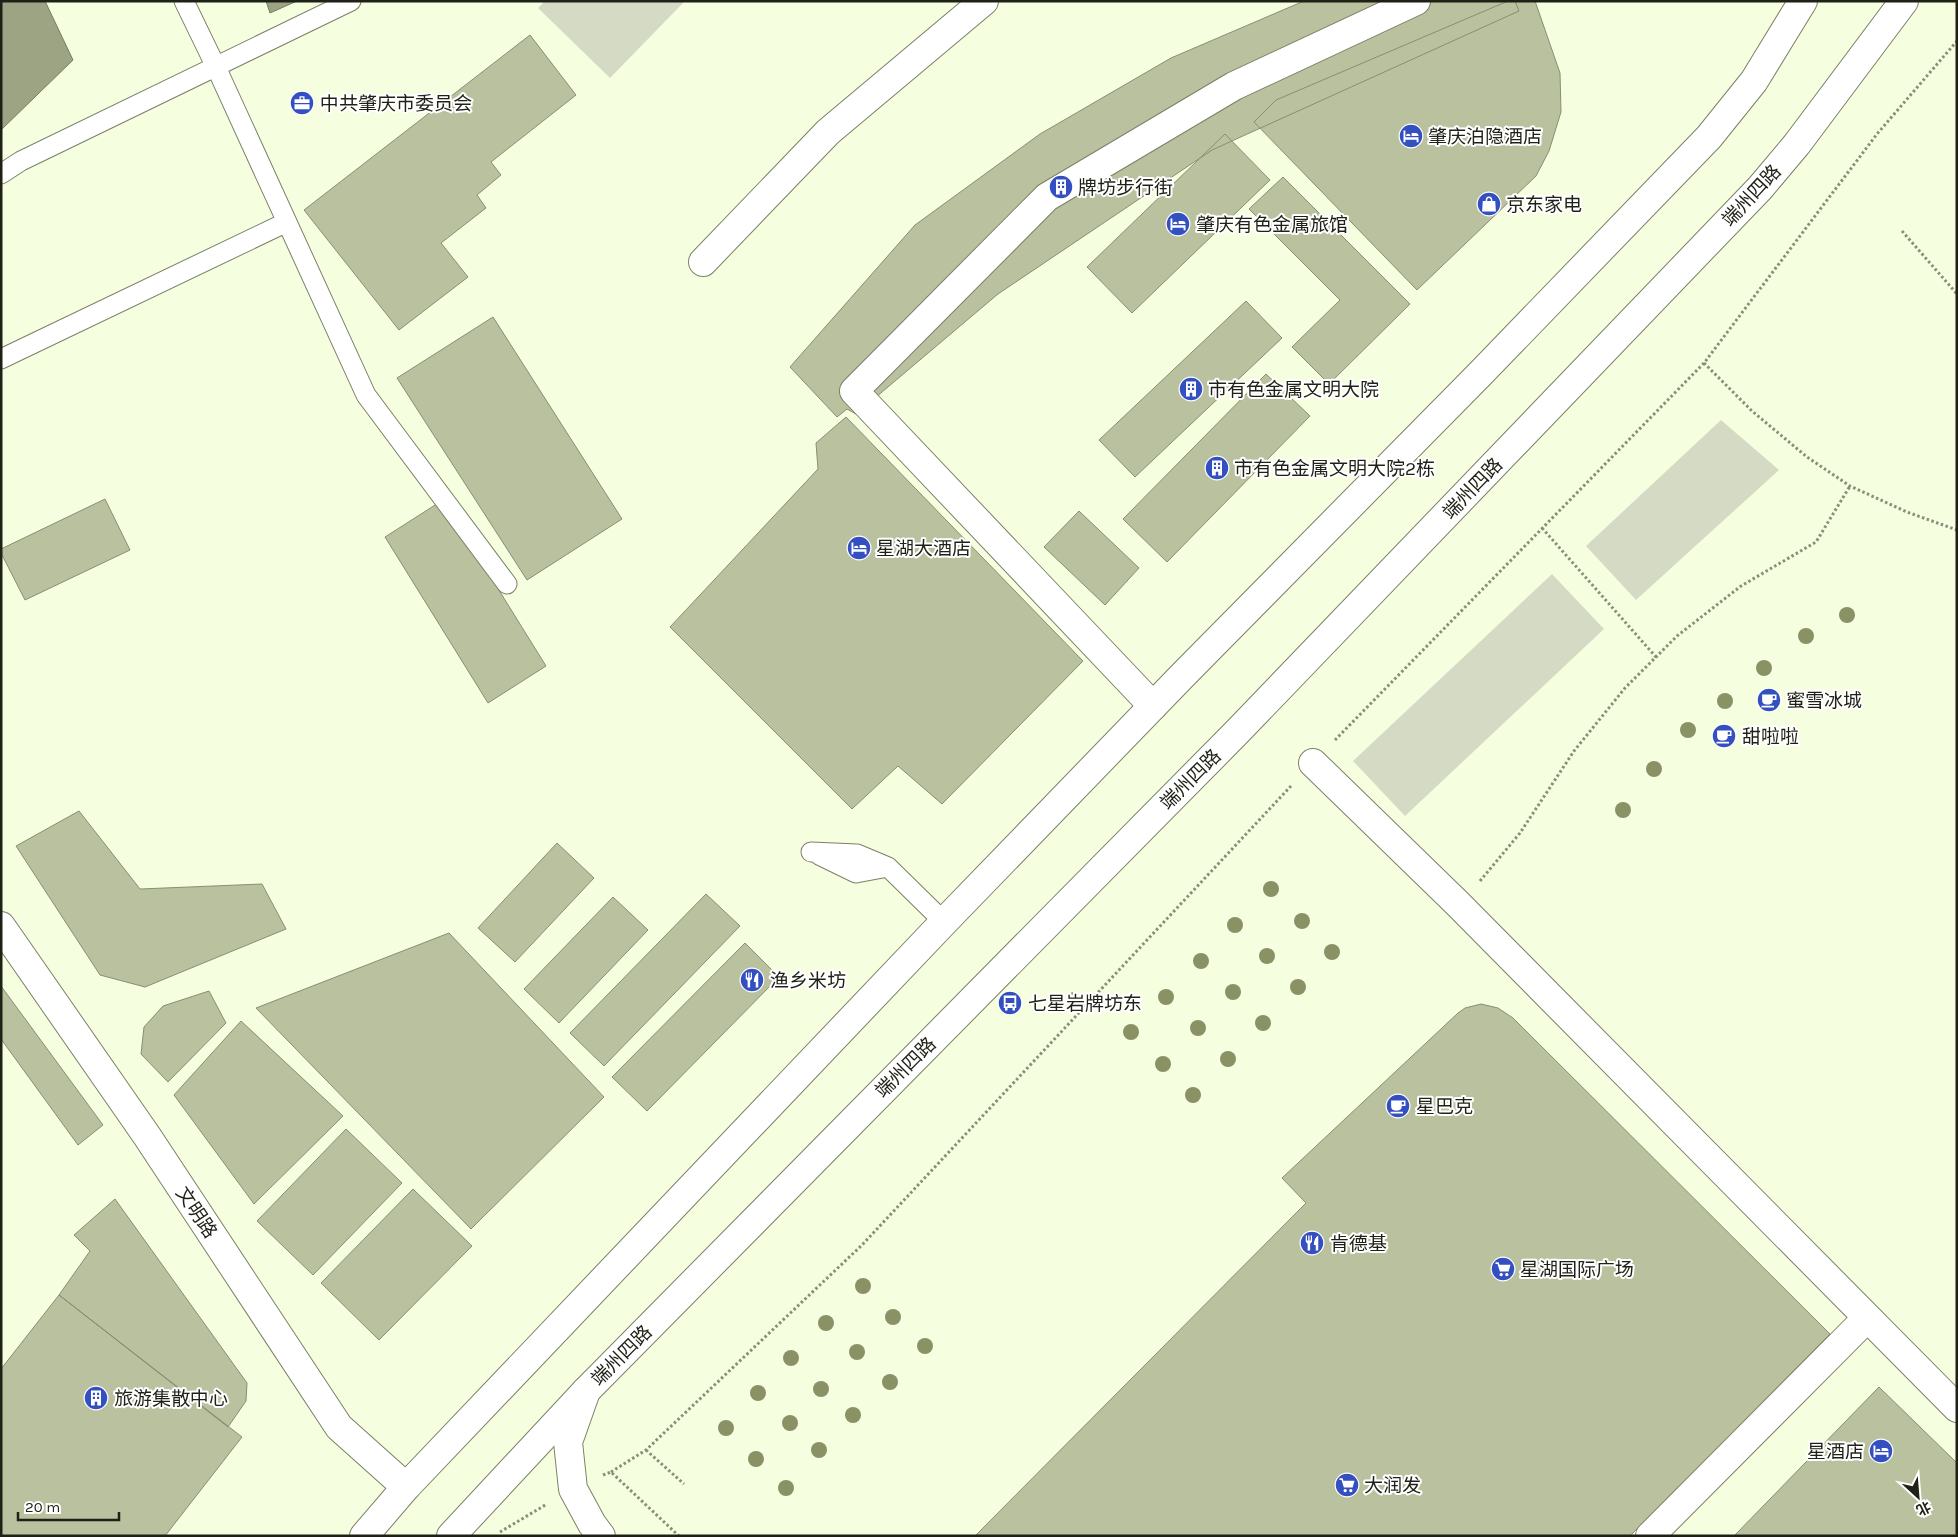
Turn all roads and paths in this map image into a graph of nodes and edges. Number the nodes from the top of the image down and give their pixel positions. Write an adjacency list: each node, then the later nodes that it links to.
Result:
1 (184, 1): 8 (lane)
2 (351, 1): 8 (lane)
3 (984, 1): 12 (main road)
4 (1416, 1): 21 (main road)
5 (1803, 1): 21 (main road)
6 (1904, 1): 30 (main road, 端州四路)
7 (1957, 41): 15 (path)
8 (216, 67): 9 (lane); 10 (lane)
9 (1, 174)
10 (287, 222): 14 (lane); 19 (lane)
11 (1902, 231): 13 (path)
12 (703, 262)
13 (1957, 294)
14 (1, 359)
15 (1704, 362): 16 (path); 17 (path)
16 (1850, 486): 18 (path); 20 (path)
17 (1542, 528): 20 (path); 22 (path)
18 (1957, 530)
19 (507, 584)
20 (1656, 656): 24 (path)
21 (1153, 706): 25 (main road)
22 (1313, 763): 24 (main road); 28 (path)
23 (888, 866): 25 (lane)
24 (1457, 903): 29 (main road)
25 (944, 922): 35 (main road)
26 (1, 926): 35 (main road, 文明路)
27 (1071, 993): 28 (path)
28 (1086, 1006): 32 (path)
29 (1867, 1318): 31 (main road); 42 (main road)
30 (586, 1391): 36 (main road); 38 (main road, 端州四路)
31 (1957, 1408)
32 (646, 1450): 33 (path); 34 (path)
33 (611, 1472): 36 (path); 41 (path)
34 (684, 1484)
35 (406, 1487): 37 (main road)
36 (572, 1489): 39 (path); 40 (main road)
37 (364, 1536)
38 (452, 1536)
39 (493, 1536)
40 (602, 1536)
41 (679, 1536)
42 (1650, 1536)

